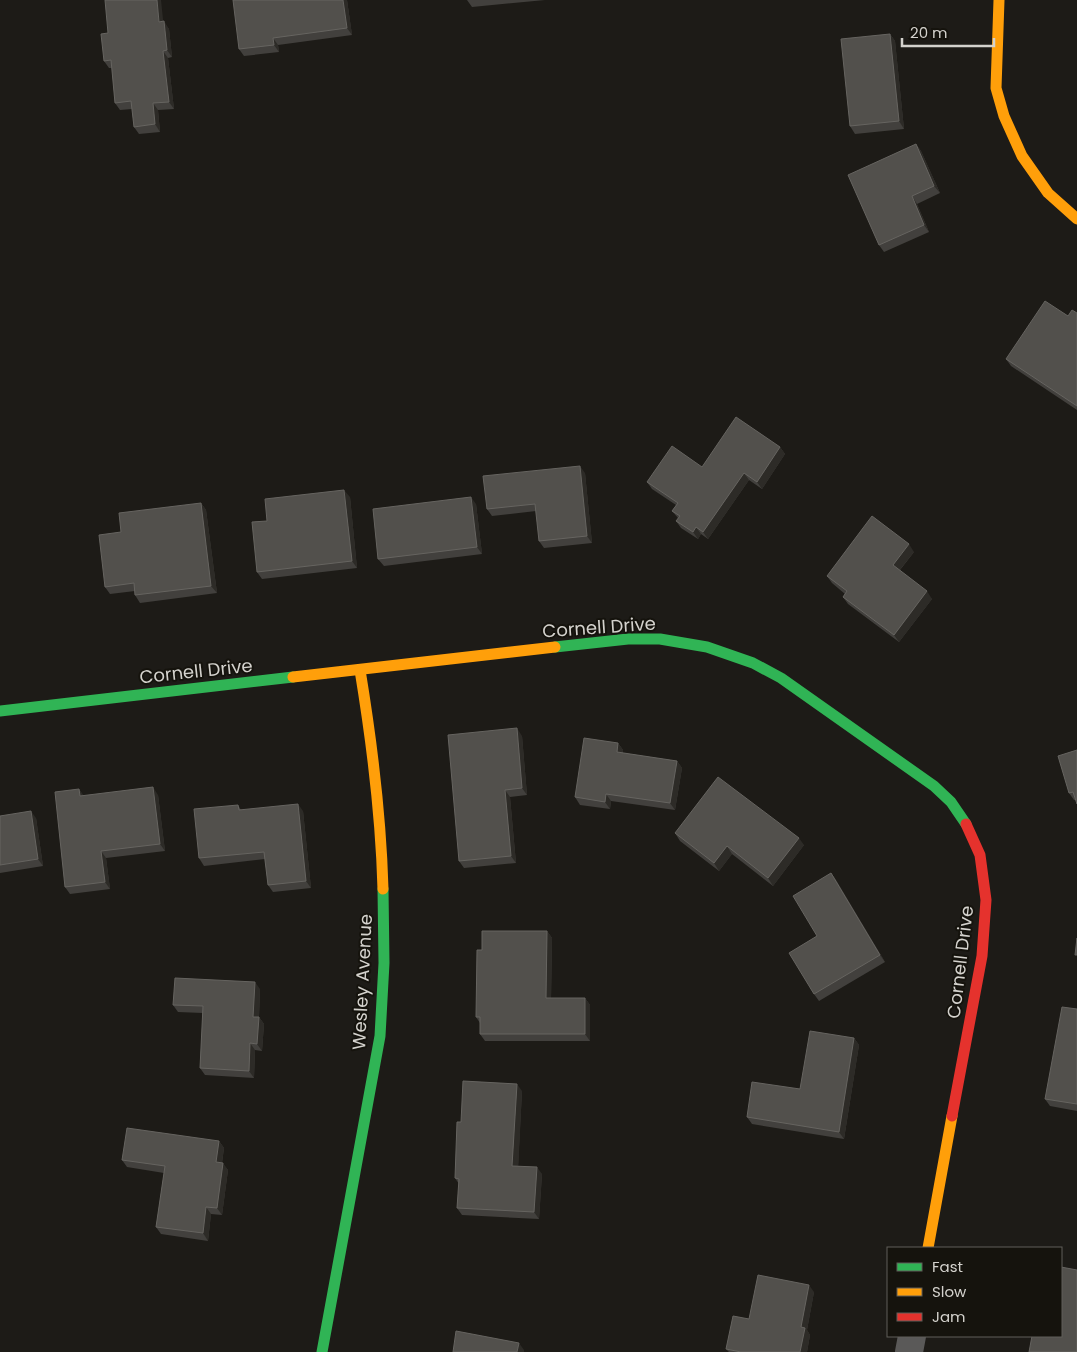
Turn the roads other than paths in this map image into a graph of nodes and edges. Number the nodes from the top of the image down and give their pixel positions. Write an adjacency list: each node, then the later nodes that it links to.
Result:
1 (999, 0): 2 (street)
2 (1077, 220)
3 (360, 670): 4 (street, Cornell Drive); 5 (street, Cornell Drive); 7 (street, Wesley Avenue)
4 (0, 711)
5 (928, 1247)
6 (912, 1337): 8 (street)
7 (322, 1352)
8 (909, 1352)

